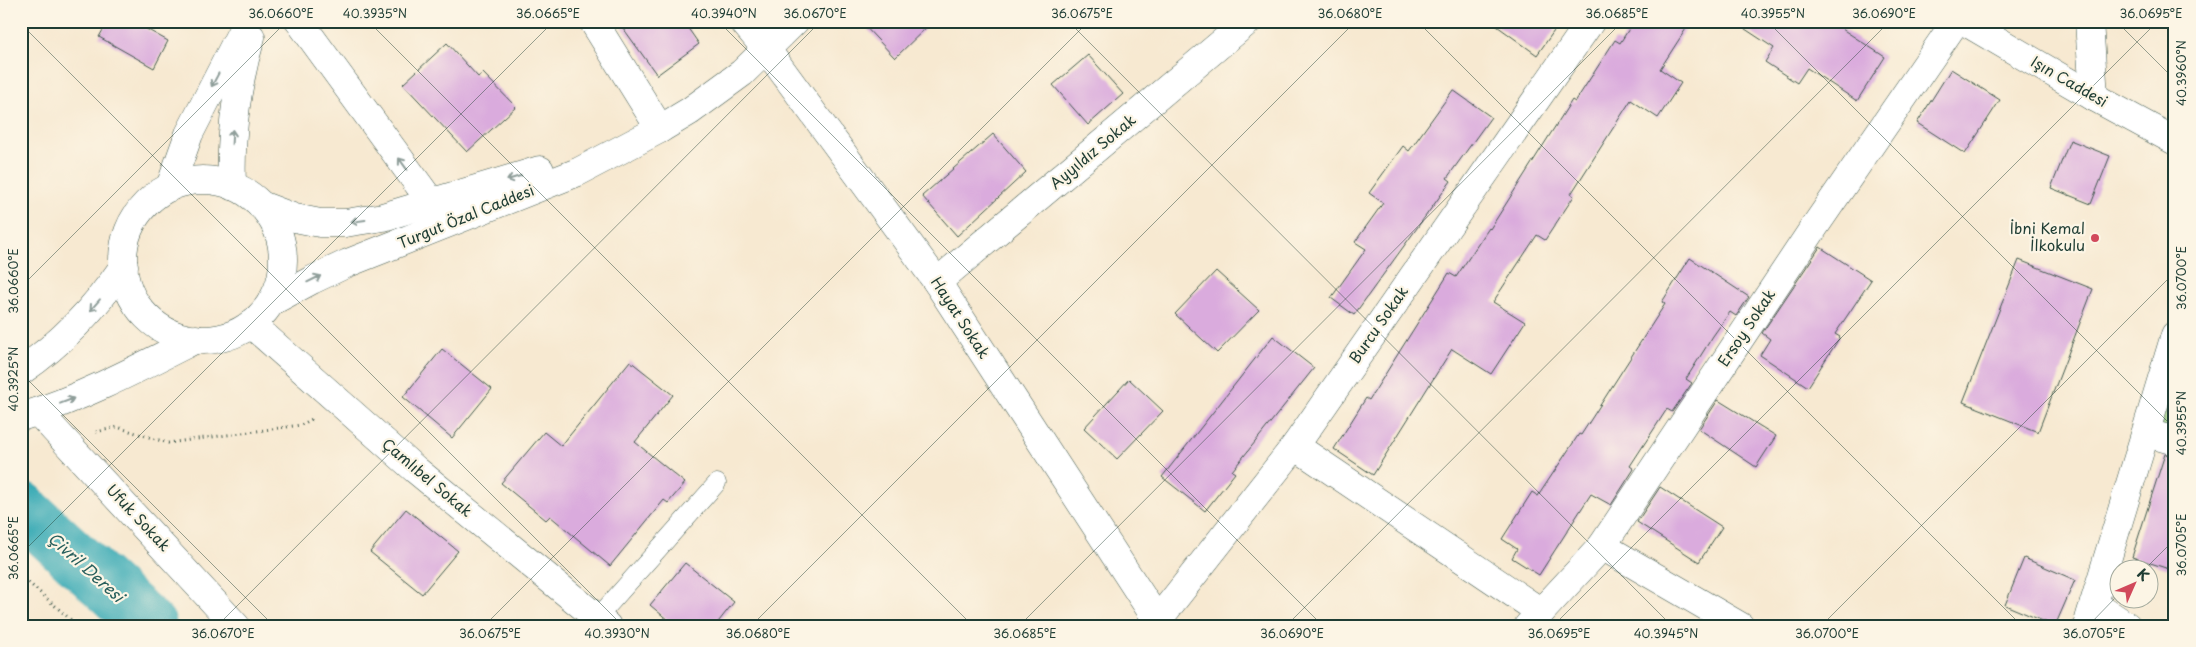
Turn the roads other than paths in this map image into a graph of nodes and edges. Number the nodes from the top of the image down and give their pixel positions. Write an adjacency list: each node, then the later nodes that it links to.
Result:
1 (246, 21): 17 (street, one-way to 17)
2 (256, 21): 16 (street, one-way to 2)
3 (299, 21): 18 (street, one-way to 3)
4 (593, 21): 14 (street)
5 (744, 21): 12 (street, Hayat Sokak)
6 (795, 21): 12 (street, Turgut Özal Caddesi)
7 (1248, 21): 21 (street, Ayyıldız Sokak)
8 (1591, 21): 30 (street, Burcu Sokak)
9 (1956, 21): 32 (street, Ersoy Sokak)
10 (1964, 21): 13 (street, Işın Caddesi)
11 (2089, 21): 13 (street)
12 (767, 50): 14 (street, Turgut Özal Caddesi); 21 (street, Hayat Sokak)
13 (2094, 96): 15 (street, Işın Caddesi)
14 (660, 129): 18 (street, Turgut Özal Caddesi, one-way to 18); 22 (street, Turgut Özal Caddesi, one-way to 14)
15 (2175, 141)
16 (232, 186): 17 (street); 19 (street)
17 (170, 187): 20 (street)
18 (432, 203): 19 (street, Turgut Özal Caddesi, one-way to 19)
19 (261, 205): 22 (street)
20 (124, 266): 25 (street); 26 (street, one-way to 26)
21 (937, 282): 36 (street, Hayat Sokak)
22 (271, 302): 23 (street)
23 (251, 324): 25 (street); 35 (street, Çamlıbel Sokak)
24 (2175, 335): 28 (street)
25 (196, 339): 27 (street, one-way to 25)
26 (21, 371)
27 (30, 414): 37 (street, Ufuk Sokak)
28 (2147, 433): 29 (street); 33 (street)
29 (2175, 441)
30 (1295, 446): 34 (street); 36 (street, Burcu Sokak)
31 (717, 483): 35 (lane)
32 (1602, 546): 34 (street, Ersoy Sokak); 38 (street)
33 (2091, 615): 39 (street)
34 (1535, 619)
35 (598, 623)
36 (1159, 623)
37 (236, 626)
38 (1740, 626)
39 (2127, 626)

